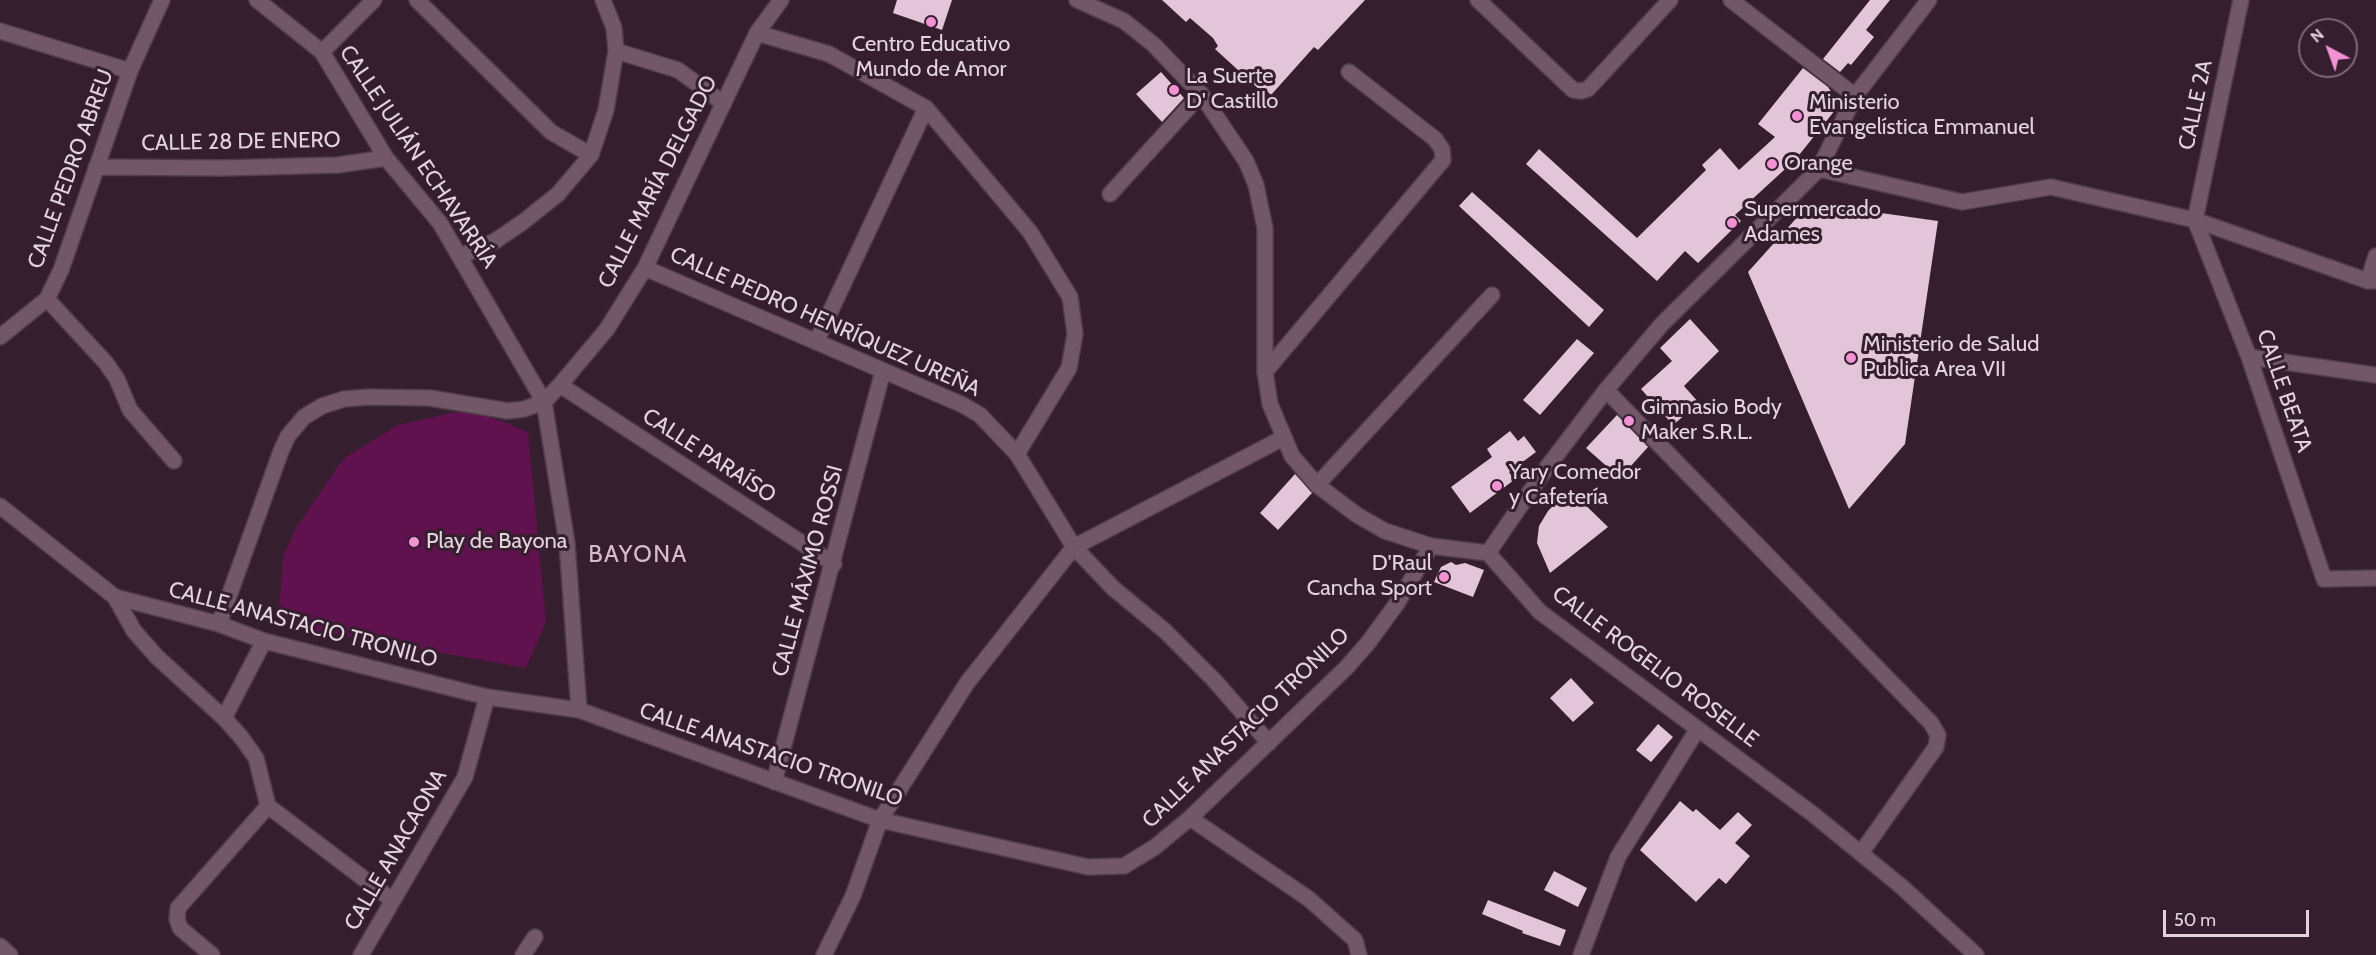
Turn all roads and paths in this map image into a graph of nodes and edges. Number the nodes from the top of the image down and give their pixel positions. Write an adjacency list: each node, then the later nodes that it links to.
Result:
1 (162, 0): 17 (street, CALLE PEDRO ABREU)
2 (257, 0): 16 (street, CALLE JULIÁN ECHAVARRÍA)
3 (374, 0): 16 (street)
4 (417, 0): 23 (street)
5 (603, 0): 15 (street)
6 (781, 0): 14 (street, CALLE MARÍA DELGADO)
7 (1077, 0): 19 (street)
8 (1478, 0): 9 (street)
9 (1670, 0)
10 (1731, 0): 20 (street)
11 (1929, 0): 20 (street)
12 (2241, 0): 28 (street, CALLE 2A)
13 (0, 31): 17 (street)
14 (757, 33): 21 (street, CALLE MARÍA DELGADO); 22 (street)
15 (616, 51): 21 (street); 23 (street)
16 (322, 52): 24 (street, CALLE JULIÁN ECHAVARRÍA)
17 (130, 71): 25 (street, CALLE PEDRO ABREU)
18 (1349, 72): 39 (street)
19 (1201, 94): 27 (street); 39 (street)
20 (1855, 96): 26 (street)
21 (723, 103): 31 (street, CALLE MARÍA DELGADO)
22 (926, 108): 36 (street); 45 (street)
23 (591, 155): 29 (street)
24 (386, 158): 25 (street, CALLE 28 DE ENERO); 29 (street, CALLE JULIÁN ECHAVARRÍA)
25 (96, 167): 34 (street, CALLE PEDRO ABREU)
26 (1819, 170): 28 (street); 42 (street)
27 (1110, 194)
28 (2195, 220): 32 (street); 37 (street, CALLE BEATA)
29 (461, 256): 43 (street, CALLE JULIÁN ECHAVARRÍA)
30 (2376, 256): 32 (street)
31 (645, 268): 36 (street, CALLE PEDRO HENRÍQUEZ UREÑA); 41 (street, CALLE MARÍA DELGADO)
32 (2372, 281)
33 (1492, 295): 47 (street)
34 (47, 299): 35 (street, CALLE PEDRO ABREU); 46 (street)
35 (0, 337)
36 (816, 342): 38 (street, CALLE PEDRO HENRÍQUEZ UREÑA)
37 (2249, 357): 40 (street); 53 (street, CALLE BEATA)
38 (883, 371): 45 (street, CALLE PEDRO HENRÍQUEZ UREÑA); 52 (street, CALLE MÁXIMO ROSSI)
39 (1265, 372): 44 (street)
40 (2376, 375)
41 (560, 386): 43 (street, CALLE MARÍA DELGADO); 52 (street, CALLE PARAÍSO)
42 (1606, 390): 51 (street); 66 (street)
43 (544, 402): 55 (street, CALLE MARÍA DELGADO); 58 (street, CALLE JULIÁN ECHAVARRÍA)
44 (1283, 438): 47 (street); 50 (street)
45 (1017, 454): 50 (street, CALLE PEDRO HENRÍQUEZ UREÑA)
46 (174, 461)
47 (1317, 484): 49 (street)
48 (0, 506): 54 (street, CALLE ANASTACIO TRONILO)
49 (1431, 546): 51 (street); 61 (street, CALLE ANASTACIO TRONILO)
50 (1074, 547): 61 (street, CALLE PEDRO HENRÍQUEZ UREÑA); 65 (street)
51 (1488, 553): 60 (street, CALLE ROGELIO ROSELLE)
52 (834, 564): 62 (street, CALLE MÁXIMO ROSSI)
53 (2376, 578)
54 (115, 597): 55 (street, CALLE ANASTACIO TRONILO); 59 (street)
55 (219, 624): 56 (street, CALLE ANASTACIO TRONILO)
56 (264, 640): 57 (street, CALLE ANASTACIO TRONILO); 59 (street)
57 (487, 697): 58 (street, CALLE ANASTACIO TRONILO); 67 (street, CALLE ANACAONA)
58 (579, 710): 62 (street, CALLE ANASTACIO TRONILO)
59 (224, 718): 63 (street)
60 (1697, 730): 66 (street, CALLE ROGELIO ROSELLE); 76 (street)
61 (1269, 743): 64 (street, CALLE ANASTACIO TRONILO)
62 (774, 782): 65 (street, CALLE ANASTACIO TRONILO)
63 (268, 806): 67 (street); 71 (street)
64 (1190, 818): 65 (street, CALLE ANASTACIO TRONILO); 75 (street)
65 (880, 820): 74 (street)
66 (1861, 853): 77 (street, CALLE ROGELIO ROSELLE)
67 (392, 900): 72 (street, CALLE ANACAONA)
68 (535, 937): 73 (street)
69 (0, 946): 70 (street)
70 (10, 955)
71 (212, 955)
72 (361, 955)
73 (523, 955)
74 (824, 955)
75 (1359, 955)
76 (1581, 955)
77 (1976, 955)

